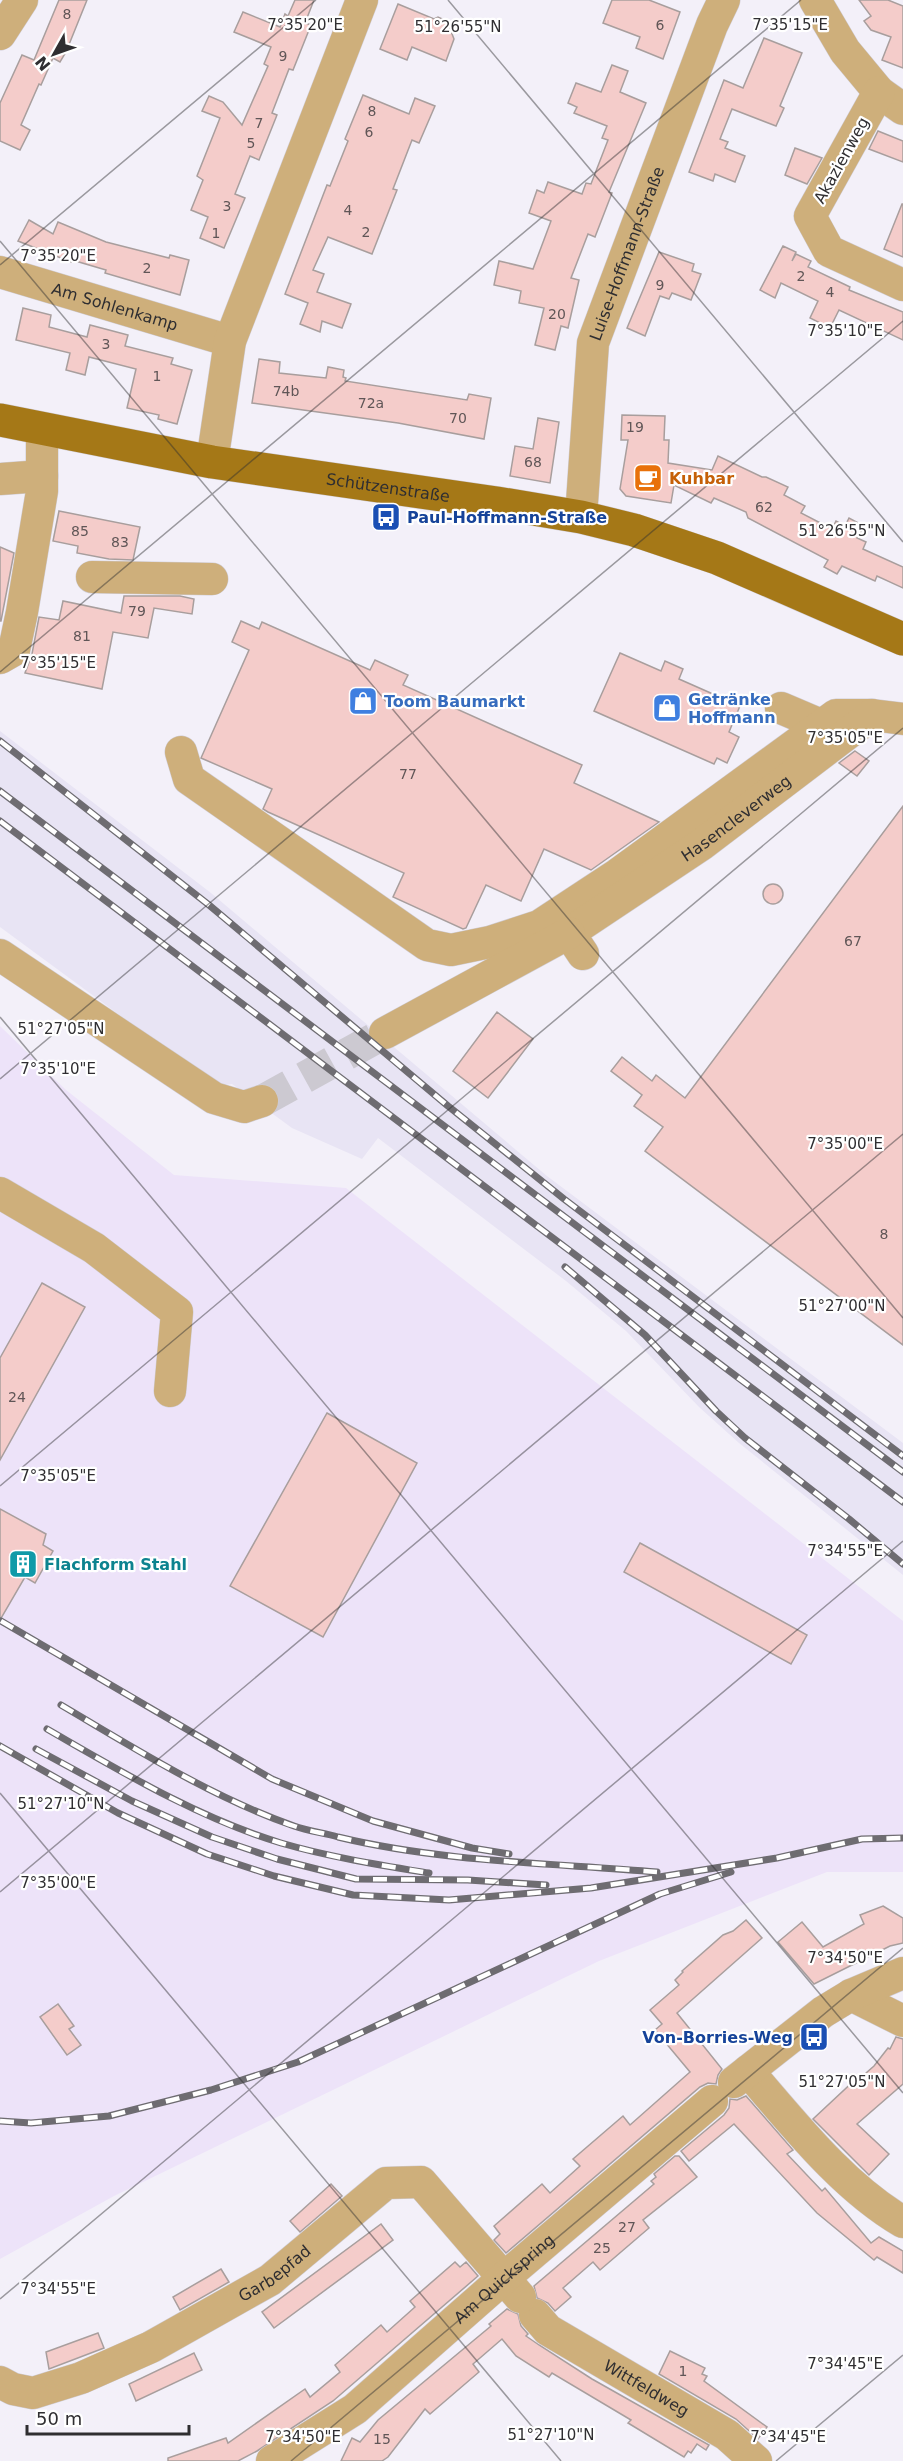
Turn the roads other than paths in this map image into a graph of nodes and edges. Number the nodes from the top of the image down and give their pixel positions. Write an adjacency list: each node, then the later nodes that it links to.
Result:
1 (22, 0): 5 (street)
2 (362, 0): 9 (street)
3 (724, 0): 15 (street, Luise-Hoffmann-Straße)
4 (815, 0): 6 (street)
5 (0, 34)
6 (891, 100): 8 (street, Akazienweg)
7 (0, 272): 9 (street, Am Sohlenkamp)
8 (903, 285)
9 (230, 341): 12 (street)
10 (0, 420): 11 (main road, Schützenstraße)
11 (42, 429): 12 (main road, Schützenstraße); 13 (street)
12 (213, 462): 15 (main road, Schützenstraße)
13 (42, 476): 14 (street); 19 (street)
14 (0, 479)
15 (581, 517): 18 (main road, Schützenstraße)
16 (92, 577): 17 (street)
17 (212, 579)
18 (903, 639)
19 (0, 657)
20 (781, 708): 23 (street)
21 (872, 715): 22 (street); 23 (street); 26 (street, Hasencleverweg)
22 (903, 719)
23 (821, 725): 24 (street)
24 (181, 752)
25 (0, 955): 27 (street)
26 (385, 1033)
27 (262, 1101)
28 (0, 1193): 29 (street)
29 (170, 1391)
30 (903, 1973): 31 (street, Am Quickspring)
31 (851, 1995): 32 (street); 33 (street, Am Quickspring)
32 (903, 2021)
33 (731, 2085): 34 (street); 35 (street, Am Quickspring)
34 (903, 2222)
35 (520, 2297): 36 (street, Garbepfad); 37 (street, Am Quickspring); 38 (street, Wittfeldweg)
36 (0, 2382)
37 (287, 2457)
38 (756, 2461)

